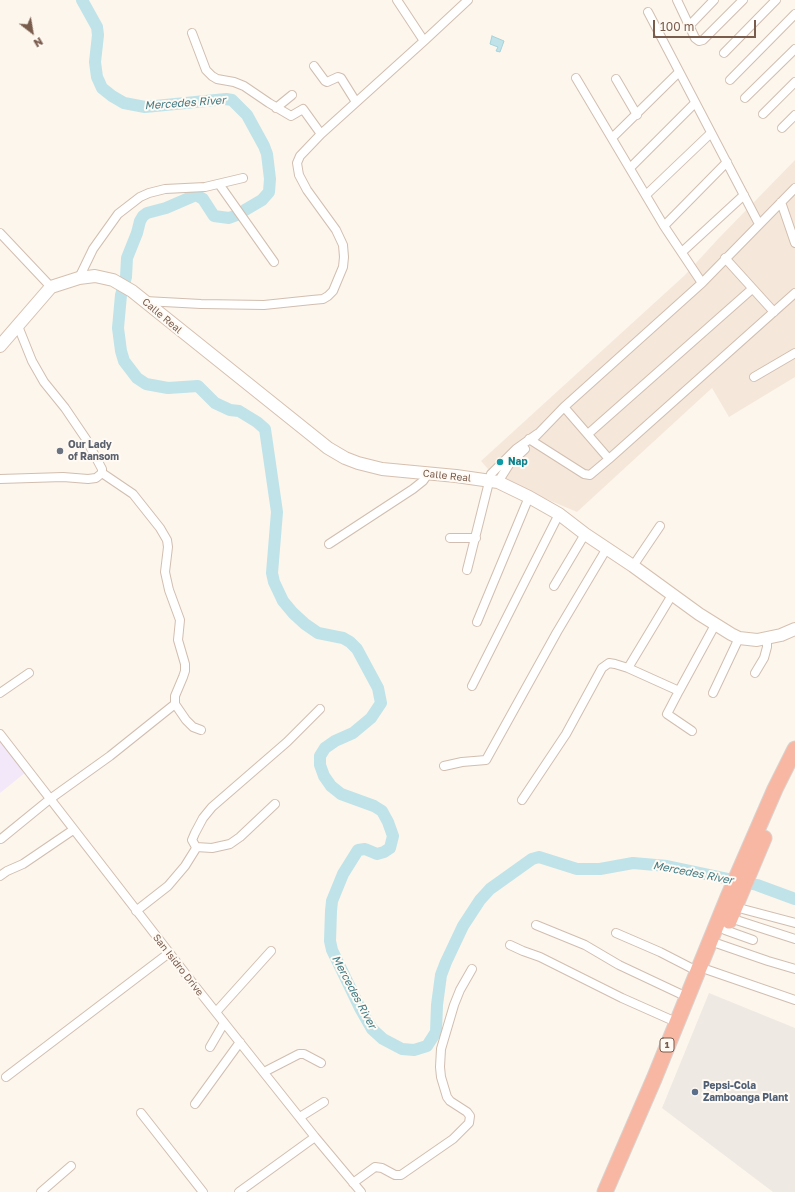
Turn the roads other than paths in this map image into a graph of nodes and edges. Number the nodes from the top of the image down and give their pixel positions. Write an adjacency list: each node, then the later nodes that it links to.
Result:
1 (397, 0): 11 (street)
2 (468, 0): 11 (street)
3 (677, 0): 9 (street)
4 (743, 0): 9 (street)
5 (776, 0): 13 (street)
6 (710, 2): 9 (street)
7 (648, 12): 15 (street)
8 (795, 14): 18 (street)
9 (690, 25)
10 (192, 33): 24 (street)
11 (424, 41): 22 (street)
12 (795, 48): 21 (street)
13 (724, 53)
14 (314, 66): 22 (street)
15 (679, 72): 23 (street); 26 (street)
16 (576, 78): 31 (street)
17 (616, 79): 26 (street)
18 (730, 80)
19 (795, 82): 25 (street)
20 (292, 96): 24 (street)
21 (745, 98)
22 (356, 102): 30 (street)
23 (695, 103): 29 (street); 33 (street)
24 (276, 108): 30 (street)
25 (763, 114)
26 (637, 115): 31 (street)
27 (795, 115): 28 (street)
28 (782, 128)
29 (711, 133): 32 (street); 37 (street)
30 (321, 134): 52 (street)
31 (612, 138): 33 (street)
32 (727, 162): 38 (street); 41 (street)
33 (630, 168): 37 (street)
34 (242, 178): 35 (street)
35 (219, 184): 46 (street); 47 (street)
36 (795, 188): 39 (street)
37 (646, 195): 41 (street)
38 (744, 195): 40 (street); 44 (street)
39 (781, 202): 40 (street); 43 (street)
40 (759, 224): 45 (street)
41 (664, 226): 44 (street)
42 (0, 233): 49 (street)
43 (795, 243)
44 (682, 252): 48 (street)
45 (725, 258): 48 (street); 50 (street)
46 (274, 262)
47 (79, 278): 49 (street, Calle Real); 52 (street, Calle Real)
48 (702, 283): 58 (street)
49 (51, 288): 54 (street)
50 (752, 289): 53 (street); 59 (street)
51 (795, 293): 53 (street)
52 (144, 300): 63 (street, Calle Real)
53 (774, 312): 61 (street)
54 (18, 326): 55 (street); 62 (street)
55 (0, 346)
56 (795, 354): 57 (street)
57 (754, 377)
58 (564, 407): 59 (street); 60 (street)
59 (588, 434): 61 (street)
60 (533, 438): 61 (street); 65 (street)
61 (609, 459)
62 (102, 474): 64 (street); 90 (street)
63 (428, 474): 65 (street, Calle Real); 72 (street)
64 (0, 479)
65 (494, 482): 66 (street, Calle Real); 71 (street)
66 (529, 497): 67 (street, Calle Real); 78 (street)
67 (559, 514): 69 (street, Calle Real); 86 (street)
68 (660, 526): 74 (street)
69 (585, 534): 73 (street, Calle Real); 76 (street)
70 (450, 538): 71 (street)
71 (476, 538): 75 (street)
72 (329, 544)
73 (607, 548): 74 (street, Calle Real); 96 (street)
74 (633, 566): 77 (street, Calle Real)
75 (467, 570)
76 (554, 586)
77 (672, 595): 79 (street, Calle Real); 83 (street)
78 (477, 622)
79 (715, 625): 81 (street, Calle Real); 87 (street)
80 (795, 629): 82 (street, Calle Real)
81 (739, 638): 82 (street, Calle Real); 88 (street)
82 (767, 638): 85 (street)
83 (628, 668): 87 (street); 99 (street)
84 (29, 673): 89 (street)
85 (755, 673)
86 (472, 686)
87 (679, 691): 93 (street)
88 (713, 692)
89 (0, 693)
90 (175, 704): 92 (street); 98 (street)
91 (320, 709): 103 (street)
92 (201, 730)
93 (692, 731)
94 (0, 734): 98 (street, San Isidro Drive)
95 (795, 749): 104 (highway, 1)
96 (444, 766)
97 (795, 770): 104 (highway, 1)
98 (50, 798): 101 (street, San Isidro Drive); 102 (street)
99 (522, 800)
100 (275, 804): 103 (street)
101 (73, 830): 105 (street); 106 (street, San Isidro Drive)
102 (1, 839)
103 (196, 847): 106 (street)
104 (751, 857): 107 (highway, 1)
105 (0, 876)
106 (136, 911): 116 (street, San Isidro Drive)
107 (731, 911): 108 (street); 111 (street); 112 (street); 113 (highway, 1); 113 (highway, 1)
108 (795, 923)
109 (536, 925): 120 (street)
110 (616, 933): 119 (street)
111 (795, 939)
112 (753, 940)
113 (714, 943): 118 (street); 119 (highway, 1)
114 (510, 945): 123 (street)
115 (272, 951): 122 (street)
116 (169, 953): 122 (street, San Isidro Drive); 129 (street)
117 (472, 969): 136 (street)
118 (795, 969)
119 (702, 971): 120 (highway, 1); 121 (street); 142 (highway, 1)
120 (687, 997): 123 (highway, 1)
121 (795, 1000)
122 (216, 1012): 124 (street, San Isidro Drive)
123 (676, 1022): 141 (highway, 1)
124 (224, 1023): 125 (street, San Isidro Drive); 126 (street)
125 (240, 1042): 128 (street, San Isidro Drive); 131 (street)
126 (210, 1047)
127 (321, 1063): 128 (street)
128 (264, 1072): 133 (street, San Isidro Drive)
129 (6, 1077)
130 (324, 1102): 133 (street)
131 (195, 1104)
132 (141, 1113): 138 (street)
133 (300, 1117): 134 (street, San Isidro Drive)
134 (315, 1137): 136 (street, San Isidro Drive); 139 (street)
135 (71, 1166): 137 (street)
136 (354, 1182): 140 (street, San Isidro Drive)
137 (41, 1192)
138 (203, 1192)
139 (240, 1192)
140 (361, 1192)
141 (605, 1192)
142 (615, 1192)

